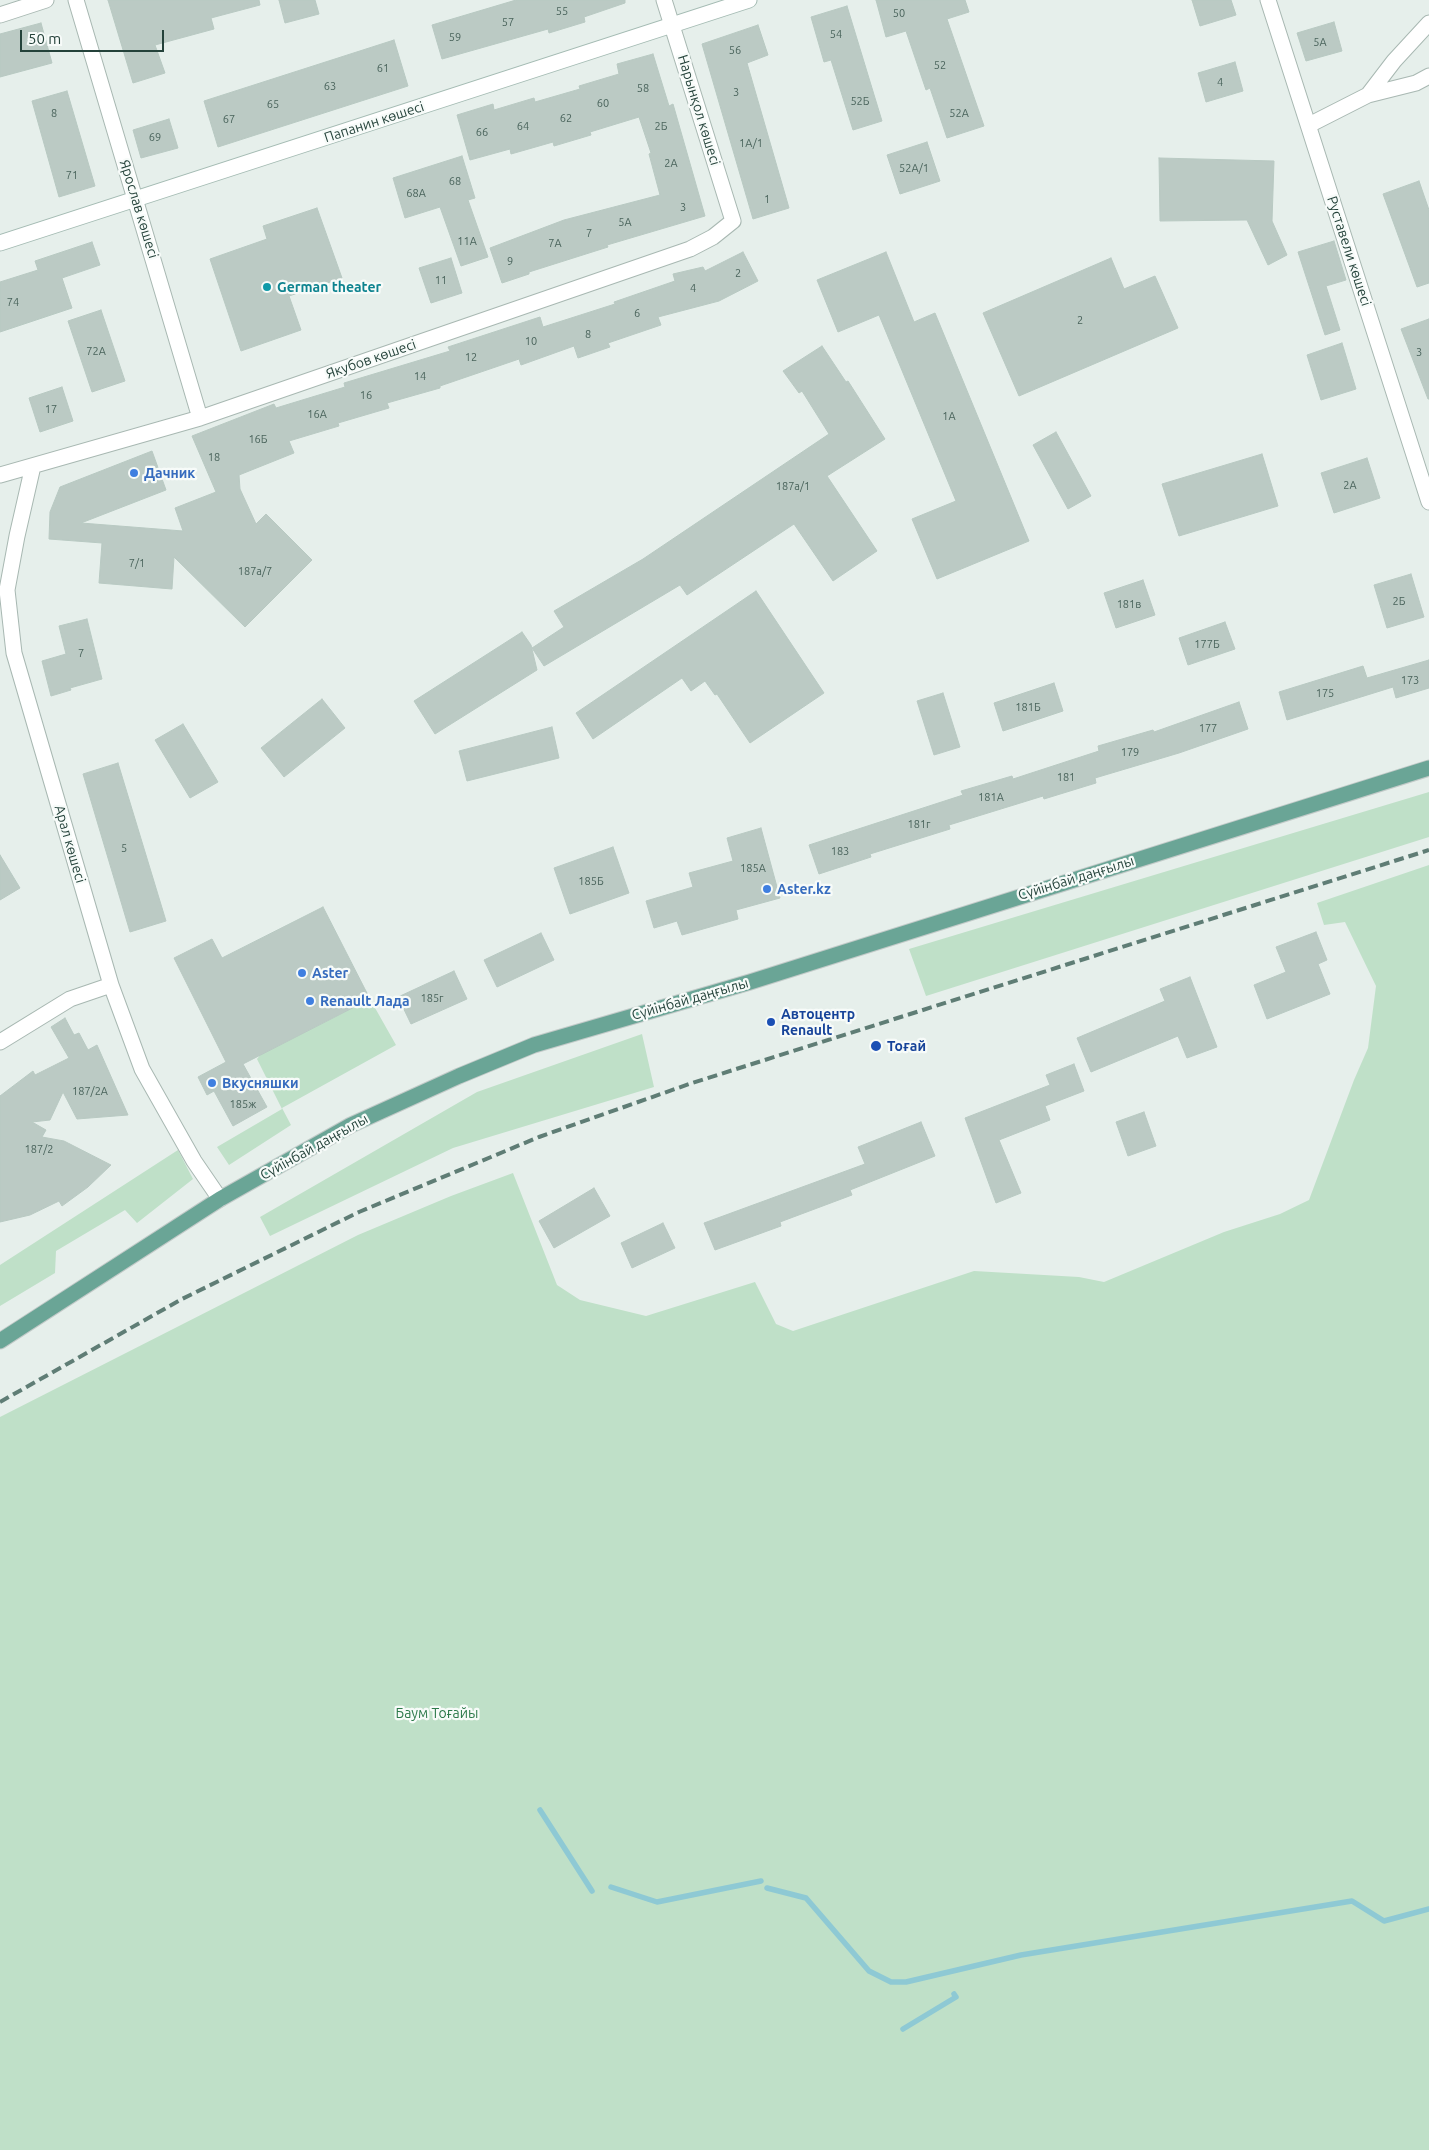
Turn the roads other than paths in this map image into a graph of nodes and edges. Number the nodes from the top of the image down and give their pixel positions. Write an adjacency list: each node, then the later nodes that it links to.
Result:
1 (46, 0): 6 (street)
2 (76, 0): 12 (street, Ярослав көшесі)
3 (664, 0): 7 (street, Нарынқол көшесі)
4 (749, 0): 7 (street, Папанин көшесі)
5 (1268, 0): 11 (street, Руставели көшесі)
6 (0, 15)
7 (672, 24): 12 (street, Папанин көшесі); 13 (street, Нарынқол көшесі)
8 (1429, 24): 10 (street)
9 (1429, 76): 10 (street)
10 (1368, 95): 11 (street)
11 (1309, 125): 18 (street, Руставели көшесі)
12 (136, 200): 14 (street, Папанин көшесі); 15 (street, Ярослав көшесі)
13 (733, 221): 15 (street, Якубов көшесі)
14 (0, 243)
15 (200, 418): 16 (street, Якубов көшесі)
16 (34, 466): 17 (street, Якубов көшесі); 20 (street, Арал көшесі)
17 (0, 475)
18 (1429, 502)
19 (1429, 768): 22 (main road, Сүйінбай даңғылы)
20 (111, 985): 21 (street); 22 (street, Арал көшесі)
21 (0, 1042)
22 (220, 1199): 23 (main road, Сүйінбай даңғылы)
23 (0, 1341)

